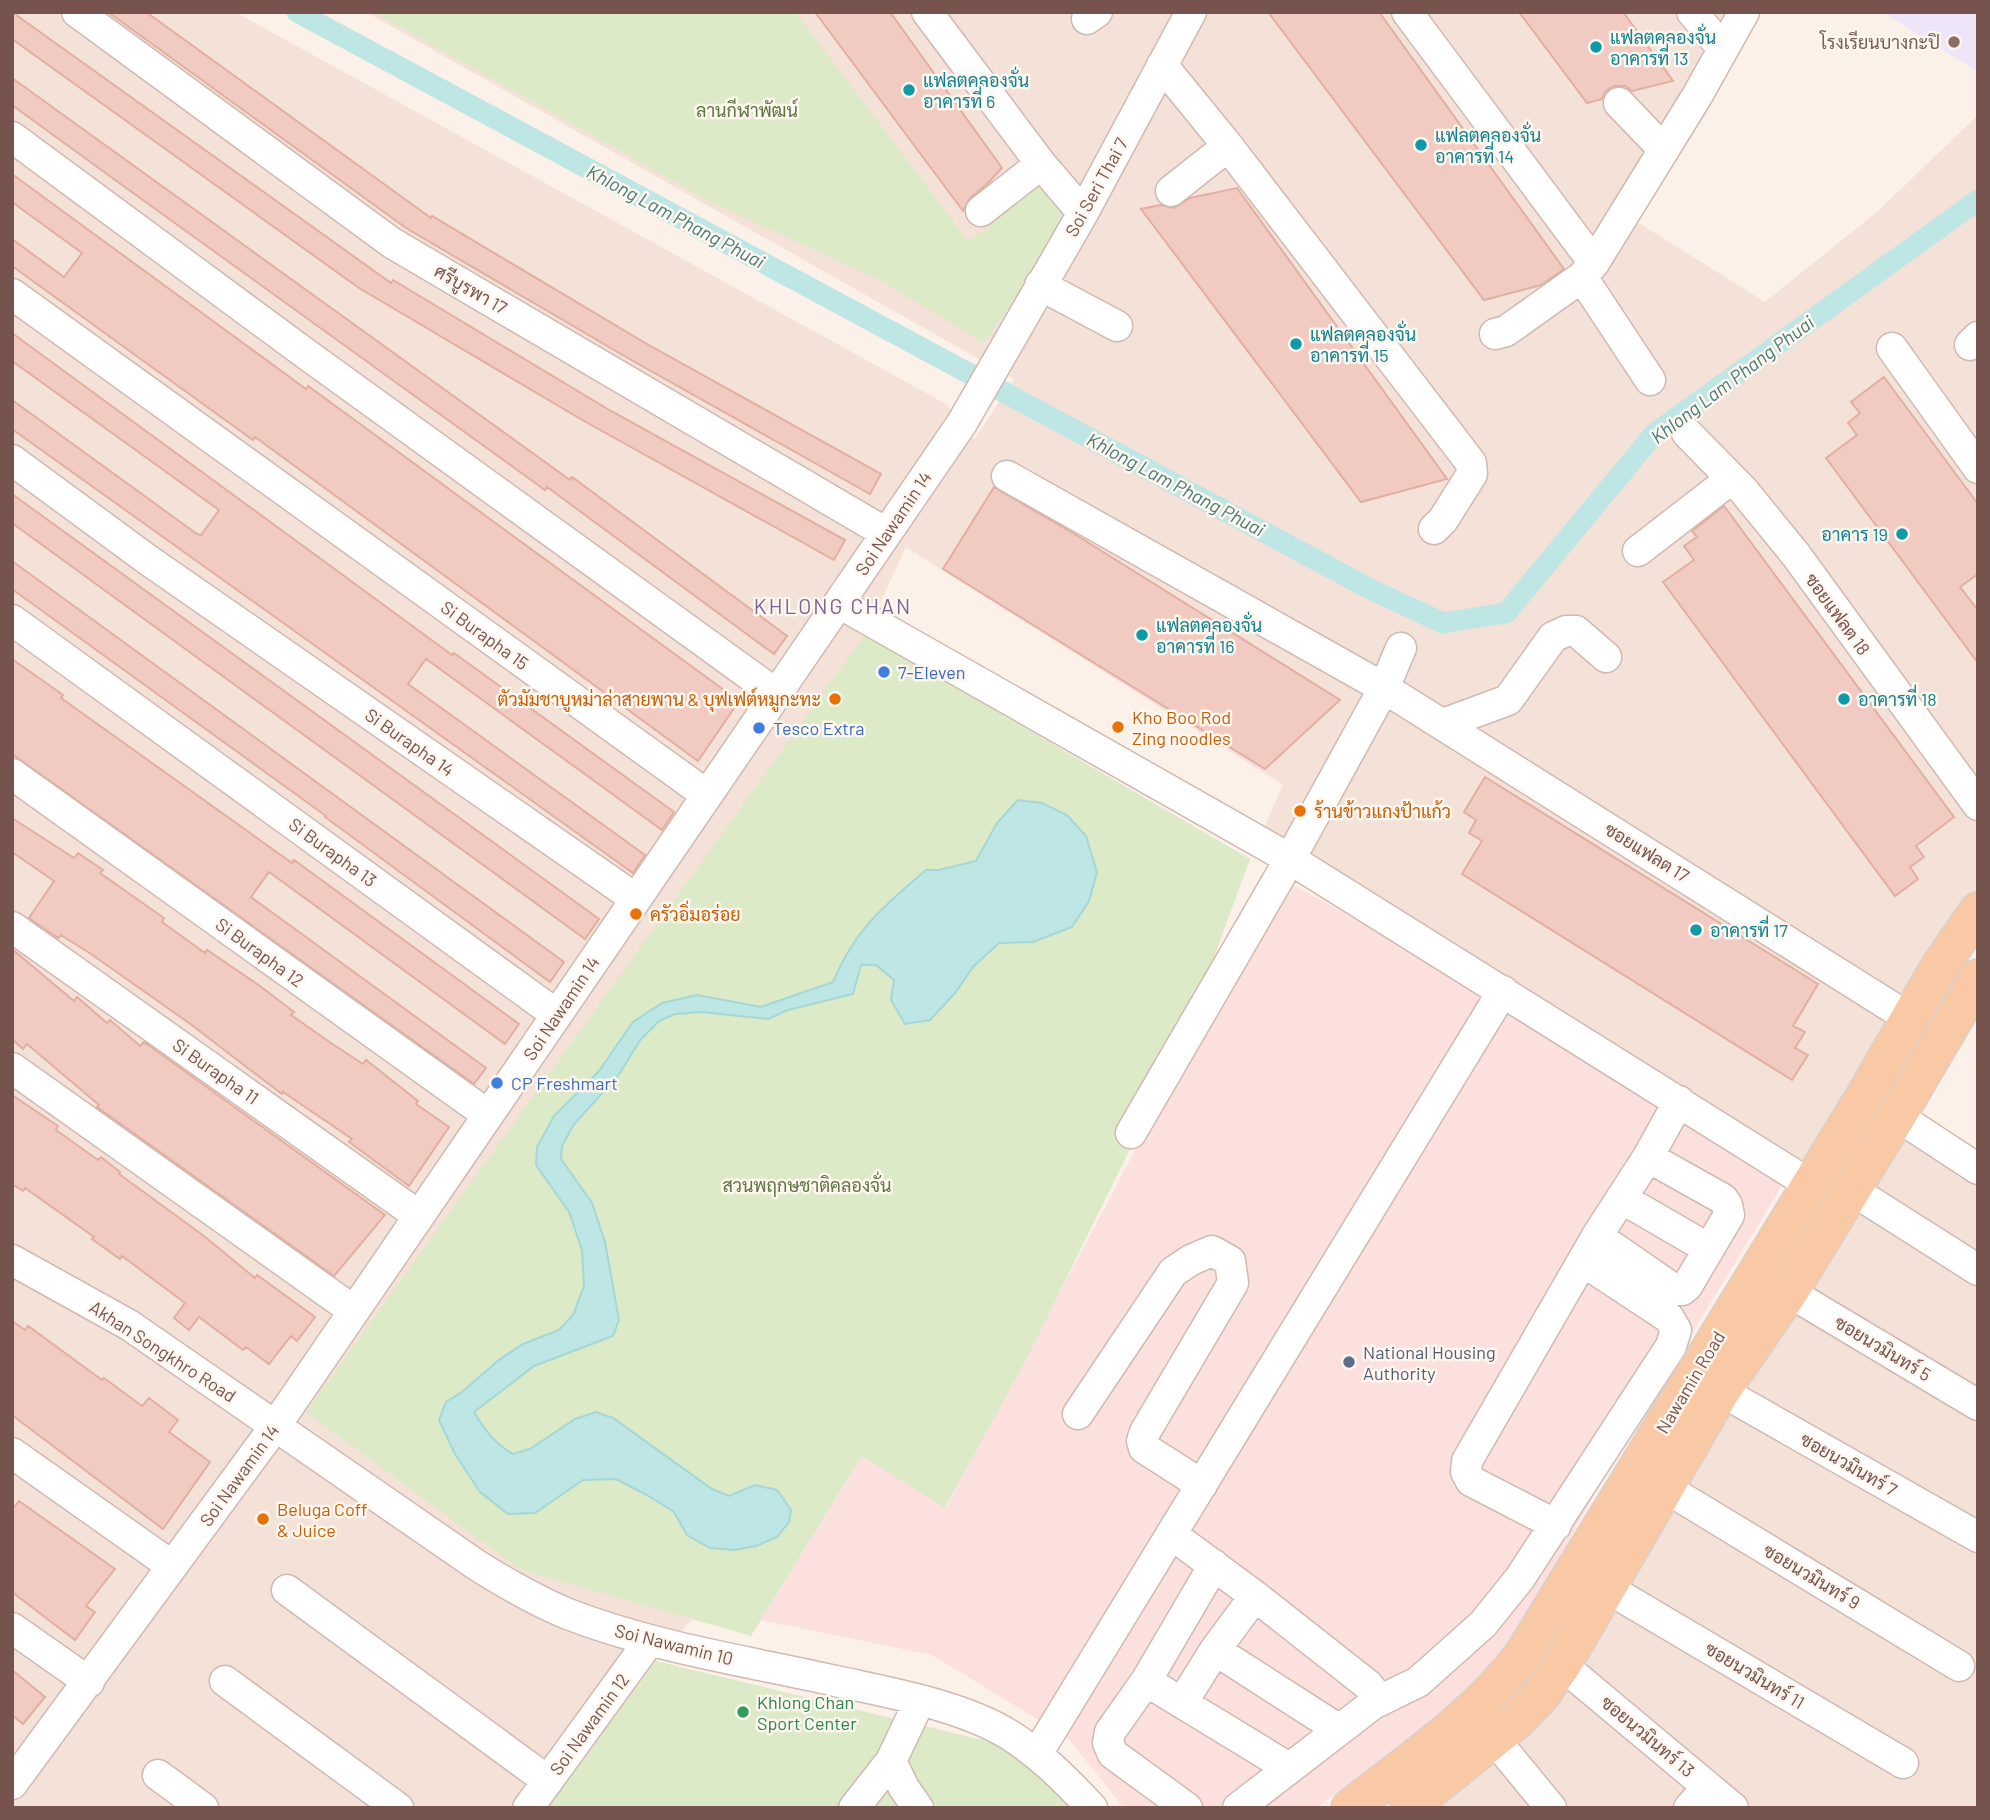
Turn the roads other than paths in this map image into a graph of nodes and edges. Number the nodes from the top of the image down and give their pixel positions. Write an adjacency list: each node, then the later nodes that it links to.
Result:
1 (77, 12): 31 (street, ศรีบูรพา 17)
2 (927, 12): 13 (street)
3 (1407, 12): 17 (street)
4 (1692, 12): 7 (street)
5 (1744, 12): 7 (street)
6 (1183, 16): 8 (street, Soi Seri Thai 7)
7 (1723, 49): 12 (street)
8 (1162, 65): 11 (street); 16 (street, Soi Seri Thai 7)
9 (1619, 103): 12 (street)
10 (12, 137): 38 (street)
11 (1228, 146): 14 (street); 30 (street)
12 (1664, 150): 17 (street)
13 (1041, 164): 15 (street); 16 (street)
14 (1171, 191)
15 (981, 211)
16 (1083, 213): 18 (street, Soi Seri Thai 7)
17 (1588, 270): 21 (street); 24 (street)
18 (1040, 285): 20 (street); 23 (street, Soi Seri Thai 7)
19 (12, 293): 41 (street, Si Burapha 15)
20 (1117, 326)
21 (1495, 334)
22 (1892, 348): 27 (street)
23 (999, 360): 31 (street, Soi Nawamin 14)
24 (1650, 380)
25 (1687, 433): 29 (street, ซอยแฟลต 18)
26 (12, 460): 44 (street, Si Burapha 14)
27 (1978, 468)
28 (1007, 476): 37 (street, ซอยแฟลต 17)
29 (1731, 479): 32 (street); 42 (street, ซอยแฟลต 18)
30 (1434, 529)
31 (886, 533): 33 (street, Soi Nawamin 14)
32 (1638, 551)
33 (839, 603): 38 (street, Soi Nawamin 14); 43 (street)
34 (12, 620): 49 (street, Si Burapha 13)
35 (1401, 649): 37 (street)
36 (1606, 657): 39 (street)
37 (1384, 688): 39 (street, ซอยแฟลต 17); 43 (street)
38 (776, 694): 41 (street, Soi Nawamin 14)
39 (1443, 724): 50 (street, ซอยแฟลต 17)
40 (23, 781): 53 (street, Si Burapha 12)
41 (707, 795): 44 (street, Soi Nawamin 14)
42 (1978, 806)
43 (1290, 859): 48 (street); 55 (street)
44 (636, 899): 49 (street, Soi Nawamin 14)
45 (1978, 911): 50 (main road, Nawamin Road)
46 (12, 927): 61 (street, Si Burapha 11)
47 (1978, 978): 54 (main road, Nawamin Road)
48 (1503, 991): 52 (street); 73 (street)
49 (557, 1015): 53 (street, Soi Nawamin 14)
50 (1909, 1018): 58 (main road, Nawamin Road)
51 (12, 1068): 67 (street)
52 (1679, 1101): 56 (street); 58 (street)
53 (488, 1115): 61 (street, Soi Nawamin 14)
54 (1898, 1116): 57 (street); 59 (main road, Nawamin Road)
55 (1131, 1133)
56 (1648, 1157): 60 (street); 63 (street)
57 (1978, 1169)
58 (1811, 1185): 113 (main road, Nawamin Road)
59 (1852, 1190): 65 (street); 66 (main road, Nawamin Road)
60 (1621, 1198): 62 (street); 63 (street)
61 (419, 1216): 67 (street, Soi Nawamin 14)
62 (1590, 1249): 63 (street); 75 (street); 75 (street)
63 (1709, 1249)
64 (12, 1260): 71 (street, Akhan Songkhro Road)
65 (1978, 1270)
66 (1789, 1292): 68 (main road, Nawamin Road); 69 (street, ซอยนวมินทร์ 5)
67 (354, 1311): 71 (street, Soi Nawamin 14)
68 (1721, 1391): 74 (main road, Nawamin Road); 77 (street, ซอยนวมินทร์ 7)
69 (1978, 1405)
70 (1078, 1414): 73 (street)
71 (276, 1425): 79 (street, Soi Nawamin 14); 84 (street, Soi Nawamin 10)
72 (12, 1453): 79 (street)
73 (1202, 1485): 76 (street)
74 (1664, 1487): 80 (main road, Nawamin Road); 87 (street, ซอยนวมินทร์ 9)
75 (1556, 1525): 92 (street)
76 (1171, 1534): 78 (street); 96 (street)
77 (1978, 1537)
78 (1214, 1565): 82 (street); 89 (street)
79 (172, 1566): 90 (street, Soi Nawamin 14)
80 (1607, 1588): 86 (main road, Nawamin Road); 98 (street, ซอยนวมินทร์ 11)
81 (287, 1590): 101 (street)
82 (1255, 1596): 85 (street); 92 (street)
83 (12, 1628): 90 (street)
84 (650, 1640): 91 (street, Soi Nawamin 10); 101 (street, Soi Nawamin 12)
85 (1216, 1650): 93 (street); 94 (street)
86 (1562, 1665): 95 (main road, Nawamin Road); 103 (street, ซอยนวมินทร์ 13)
87 (1959, 1666)
88 (225, 1681): 106 (street)
89 (1146, 1681): 93 (street); 111 (street)
90 (89, 1682): 102 (street, Soi Nawamin 14)
91 (920, 1700): 96 (street, Soi Nawamin 10); 97 (street)
92 (1380, 1701): 94 (street)
93 (1182, 1703): 99 (street)
94 (1338, 1729): 99 (street)
95 (1494, 1740): 104 (main road, Nawamin Road); 114 (street)
96 (1037, 1754): 110 (street, Soi Nawamin 10)
97 (891, 1761): 108 (street); 109 (street)
98 (1903, 1763)
99 (1289, 1768): 112 (street)
100 (158, 1775): 105 (street)
101 (548, 1781): 107 (street, Soi Nawamin 12)
102 (12, 1784)
103 (1698, 1797): 115 (street, ซอยนวมินทร์ 13)
104 (1412, 1807)
105 (203, 1808)
106 (398, 1808)
107 (528, 1808)
108 (854, 1808)
109 (918, 1808)
110 (1092, 1808)
111 (1186, 1808)
112 (1238, 1808)
113 (1350, 1808)
114 (1551, 1808)
115 (1733, 1808)

